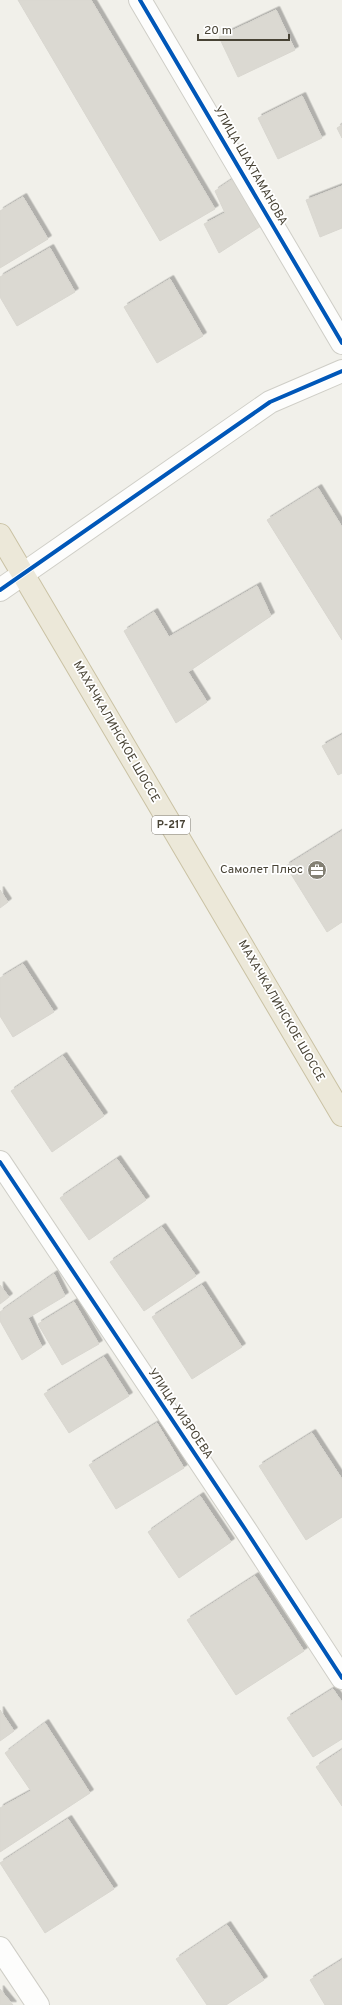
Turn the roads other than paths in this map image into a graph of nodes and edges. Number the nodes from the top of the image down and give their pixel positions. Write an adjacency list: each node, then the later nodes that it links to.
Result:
1 (140, 0): 2 (street, УЛИЦА ШАХТАМАНОВА)
2 (342, 343)
3 (342, 371): 5 (street)
4 (0, 534): 5 (highway, МАХАЧКАЛИНСКОЕ ШОССЕ / Р-217)
5 (24, 574): 6 (street); 7 (highway, МАХАЧКАЛИНСКОЕ ШОССЕ / Р-217)
6 (0, 590)
7 (342, 1115)
8 (0, 1162): 9 (street, УЛИЦА ХИЗРОЕВА)
9 (342, 1678)
10 (0, 1948): 11 (street)
11 (38, 2005)

